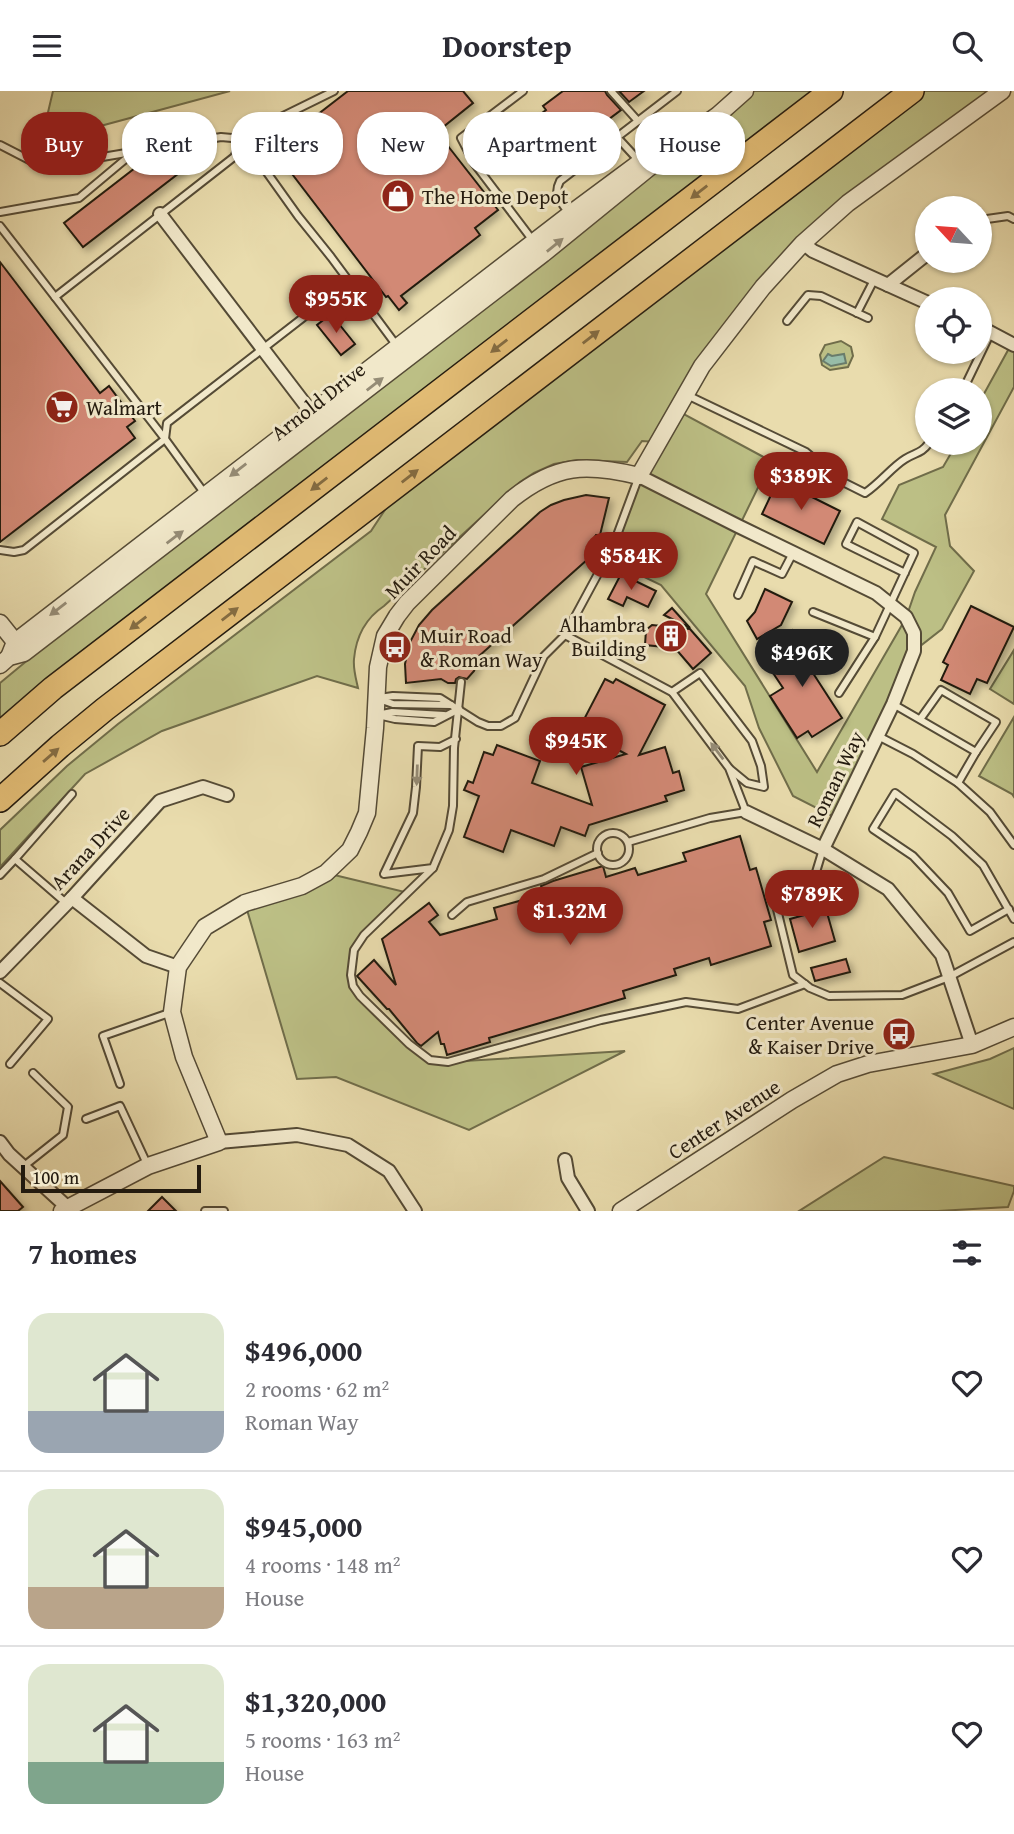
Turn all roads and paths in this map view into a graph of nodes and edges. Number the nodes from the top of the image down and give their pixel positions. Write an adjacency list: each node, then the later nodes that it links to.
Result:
1 (334, 91): 10 (lane)
2 (523, 91): 31 (lane)
3 (611, 91): 13 (lane)
4 (677, 91): 11 (lane)
5 (731, 91): 12 (street, Arnold Drive)
6 (745, 91): 47 (street, Arnold Drive, one-way to 6)
7 (831, 91): 71 (highway, one-way to 71)
8 (912, 91): 79 (highway, one-way to 8)
9 (1002, 91): 32 (street)
10 (291, 112)
11 (650, 112)
12 (706, 112)
13 (635, 118)
14 (635, 123): 15 (lane)
15 (621, 134)
16 (621, 141): 19 (lane)
17 (0, 145): 18 (lane)
18 (122, 153)
19 (635, 157)
20 (231, 159): 26 (lane)
21 (122, 162): 25 (lane)
22 (635, 166): 27 (street, Arnold Drive)
23 (269, 175): 35 (lane)
24 (568, 175): 27 (lane)
25 (0, 212)
26 (160, 214): 37 (lane); 45 (street)
27 (570, 214): 31 (street, Arnold Drive)
28 (992, 218): 29 (lane)
29 (1014, 219)
30 (0, 226): 37 (lane)
31 (535, 243): 44 (street, Arnold Drive)
32 (803, 243): 34 (street); 46 (street)
33 (915, 263): 36 (street)
34 (875, 278): 36 (street); 39 (lane)
35 (349, 282): 44 (lane); 45 (lane)
36 (888, 285): 38 (street)
37 (55, 297): 48 (lane)
38 (915, 297)
39 (858, 313): 40 (lane); 41 (lane)
40 (868, 318)
41 (787, 321)
42 (992, 334): 43 (street)
43 (1014, 345)
44 (398, 348): 47 (street, Arnold Drive)
45 (262, 349): 47 (street); 48 (lane)
46 (685, 394): 49 (lane); 50 (street)
47 (316, 420): 51 (street, Arnold Drive, one-way to 51); 63 (street, Arnold Drive, one-way to 47)
48 (165, 439): 51 (lane); 54 (lane)
49 (915, 454)
50 (639, 476): 53 (lane); 55 (street, Roman Way); 68 (street, Muir Road)
51 (206, 496): 63 (street, Arnold Drive, one-way to 63)
52 (599, 540): 53 (lane)
53 (613, 546): 61 (lane)
54 (0, 550)
55 (793, 553): 57 (lane); 58 (street, Roman Way)
56 (905, 573): 56 (lane); 58 (lane)
57 (738, 595)
58 (890, 604): 62 (lane); 67 (street, Roman Way)
59 (813, 612): 62 (lane)
60 (0, 623): 63 (street)
61 (565, 635): 65 (lane); 69 (lane)
62 (875, 637): 66 (lane)
63 (10, 653)
64 (461, 682): 69 (lane)
65 (672, 692): 75 (lane, one-way to 65); 75 (lane)
66 (839, 693)
67 (893, 704): 70 (lane); 72 (street, Roman Way)
68 (377, 707): 69 (lane); 69 (lane); 93 (street, Muir Road)
69 (459, 709): 73 (lane)
70 (921, 718): 74 (lane); 74 (lane)
71 (0, 734)
72 (878, 736): 76 (lane); 83 (street, Roman Way)
73 (456, 739): 86 (lane); 86 (lane, one-way to 86)
74 (976, 752): 76 (lane)
75 (729, 768): 80 (lane)
76 (957, 783): 82 (lane)
77 (72, 793): 85 (lane)
78 (228, 795): 88 (street, Arana Drive)
79 (0, 800)
80 (746, 813): 81 (lane); 83 (street)
81 (628, 842): 84 (lane); 84 (lane)
82 (1014, 845)
83 (823, 849): 95 (street); 97 (lane)
84 (598, 853): 90 (lane)
85 (15, 859): 87 (lane); 88 (lane)
86 (433, 868): 97 (lane)
87 (0, 875)
88 (69, 900): 93 (street); 94 (street, Arana Drive)
89 (1009, 909): 89 (lane); 91 (lane)
90 (452, 915)
91 (1014, 919)
92 (1014, 941): 95 (lane)
93 (178, 967): 98 (street, Muir Road)
94 (0, 972)
95 (949, 977): 97 (lane); 100 (street)
96 (0, 983): 101 (lane)
97 (805, 984)
98 (172, 1012): 103 (lane); 106 (street, Muir Road)
99 (1014, 1027): 100 (street, Center Avenue)
100 (972, 1045): 115 (street, Center Avenue)
101 (10, 1064)
102 (33, 1073): 108 (lane)
103 (120, 1084)
104 (86, 1119): 109 (lane)
105 (0, 1142): 108 (street)
106 (219, 1142): 109 (street); 113 (street)
107 (565, 1160): 114 (street)
108 (23, 1166): 110 (street)
109 (148, 1166): 110 (street)
110 (65, 1209)
111 (205, 1211): 112 (lane)
112 (225, 1211)
113 (415, 1211)
114 (588, 1211)
115 (621, 1211)

